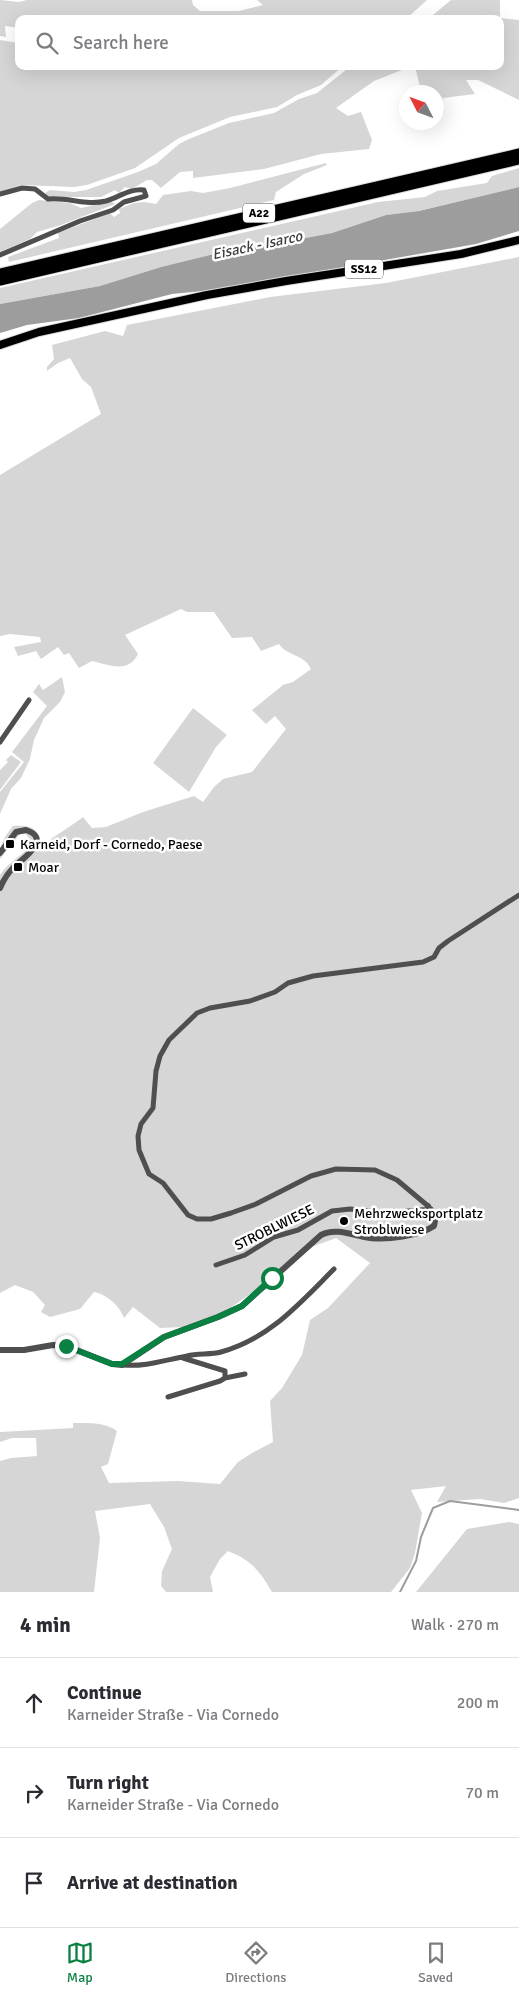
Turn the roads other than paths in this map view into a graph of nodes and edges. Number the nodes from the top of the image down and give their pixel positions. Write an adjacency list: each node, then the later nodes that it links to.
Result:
1 (519, 153): 6 (highway, A22)
2 (519, 160): 7 (highway, A22)
3 (0, 194): 5 (street)
4 (519, 240): 8 (main road, SS12)
5 (0, 255)
6 (0, 274)
7 (0, 281)
8 (0, 345)
9 (29, 700): 10 (street)
10 (0, 742)
11 (0, 854): 12 (street)
12 (0, 888)
13 (519, 895): 14 (street)
14 (429, 1208): 15 (street, STROBLWIESE); 19 (street)
15 (216, 1265)
16 (334, 1269): 18 (street)
17 (0, 1350): 19 (street)
18 (180, 1357): 19 (street); 21 (street)
19 (122, 1364)
20 (245, 1374): 21 (street)
21 (226, 1378): 22 (street)
22 (168, 1396)

